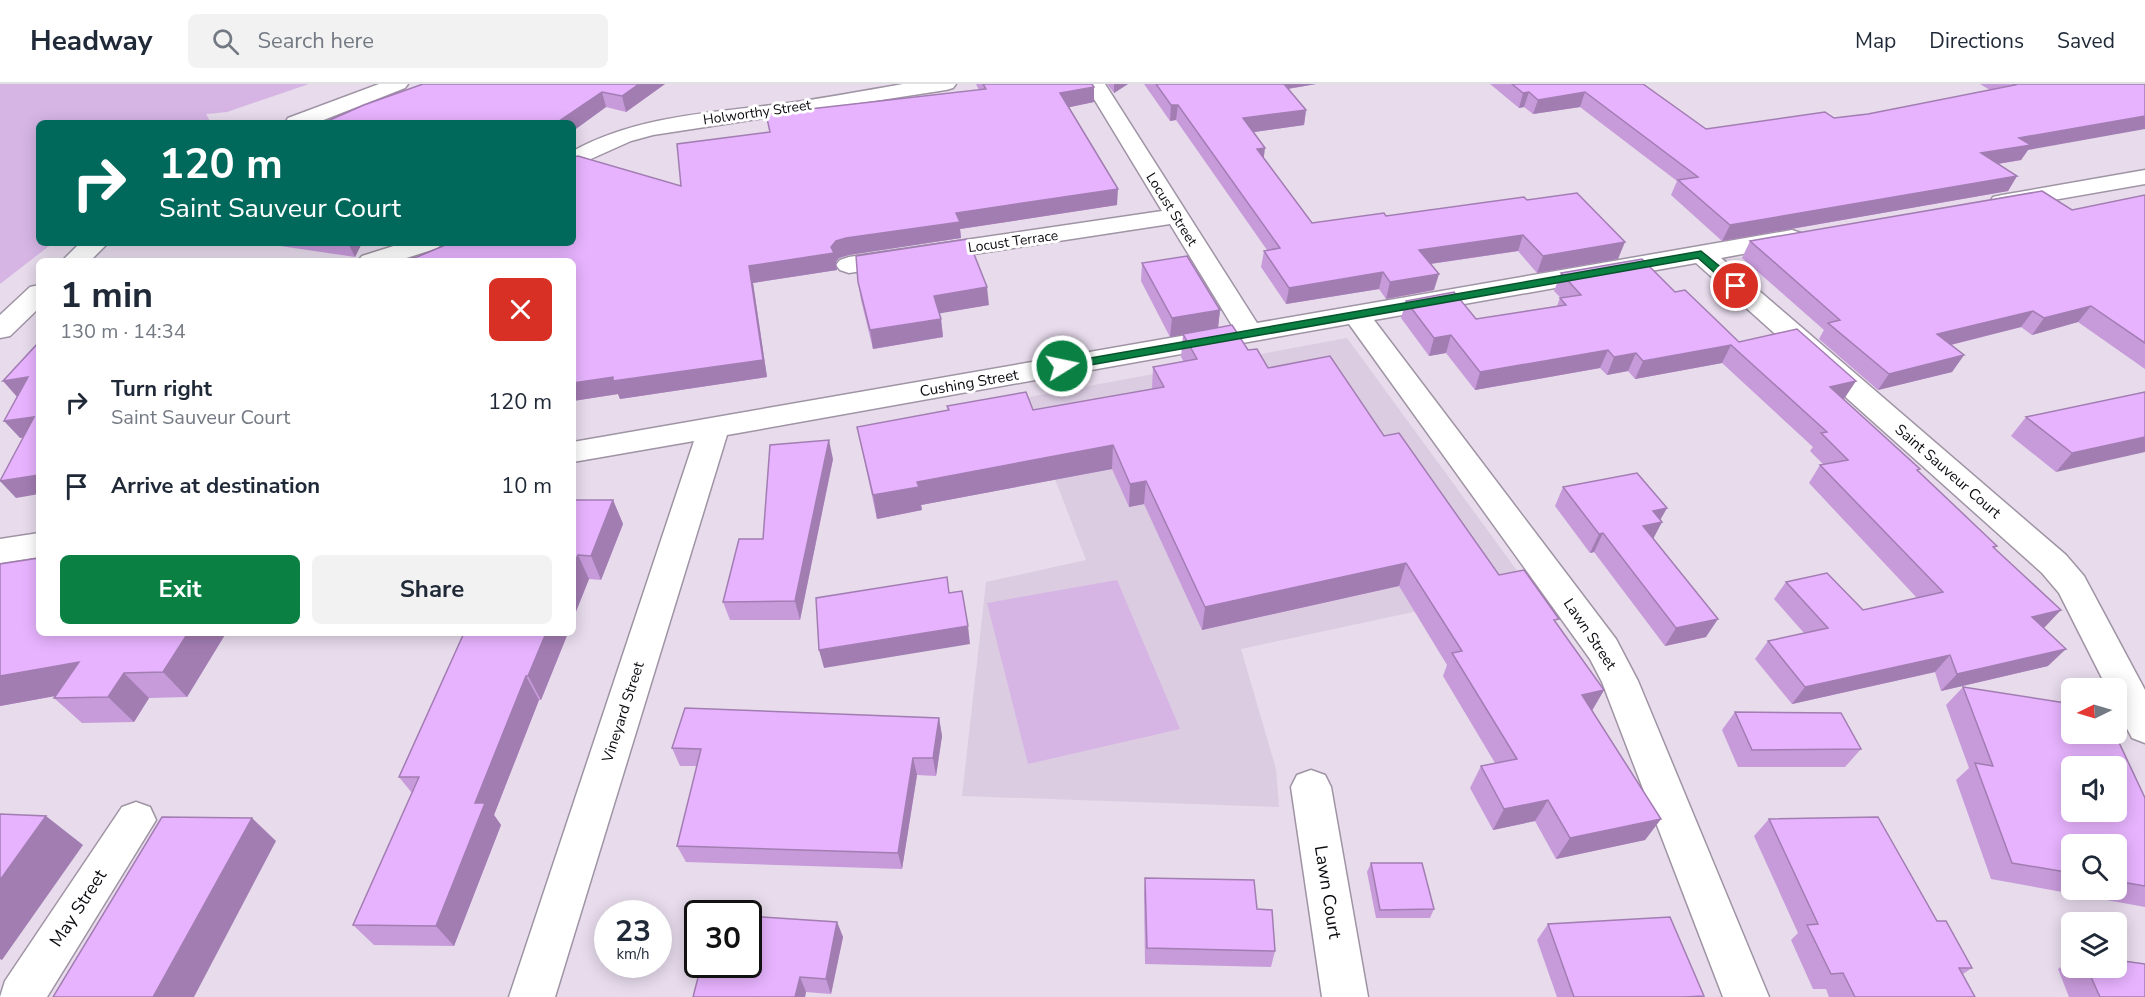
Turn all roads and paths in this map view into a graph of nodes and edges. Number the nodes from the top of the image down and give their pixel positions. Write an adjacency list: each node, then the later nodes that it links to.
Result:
1 (398, 84): 5 (street)
2 (946, 84): 4 (street, Holworthy Street)
3 (1095, 84): 9 (street, Locust Street)
4 (865, 89): 6 (street, Holworthy Street)
5 (304, 120)
6 (576, 158)
7 (2138, 183): 8 (street)
8 (1977, 206)
9 (1177, 216): 16 (street, Locust Terrace); 20 (street, Locust Street)
10 (1816, 234): 13 (street, Cushing Street)
11 (92, 246): 14 (street)
12 (419, 246): 15 (street)
13 (1701, 254): 18 (street, Cushing Street); 25 (street, Saint Sauveur Court)
14 (78, 258)
15 (381, 258)
16 (849, 265)
17 (36, 296): 19 (street)
18 (1356, 315): 20 (street, Cushing Street); 31 (street, Lawn Street)
19 (0, 330)
20 (1250, 333): 21 (street, Cushing Street)
21 (714, 427): 22 (street, Cushing Street); 29 (street, Vineyard Street)
22 (576, 451)
23 (36, 545): 24 (street)
24 (0, 551)
25 (2145, 727)
26 (1311, 787): 30 (street, Lawn Court)
27 (136, 820): 28 (street, May Street)
28 (21, 997)
29 (532, 997)
30 (1345, 997)
31 (1746, 997)

